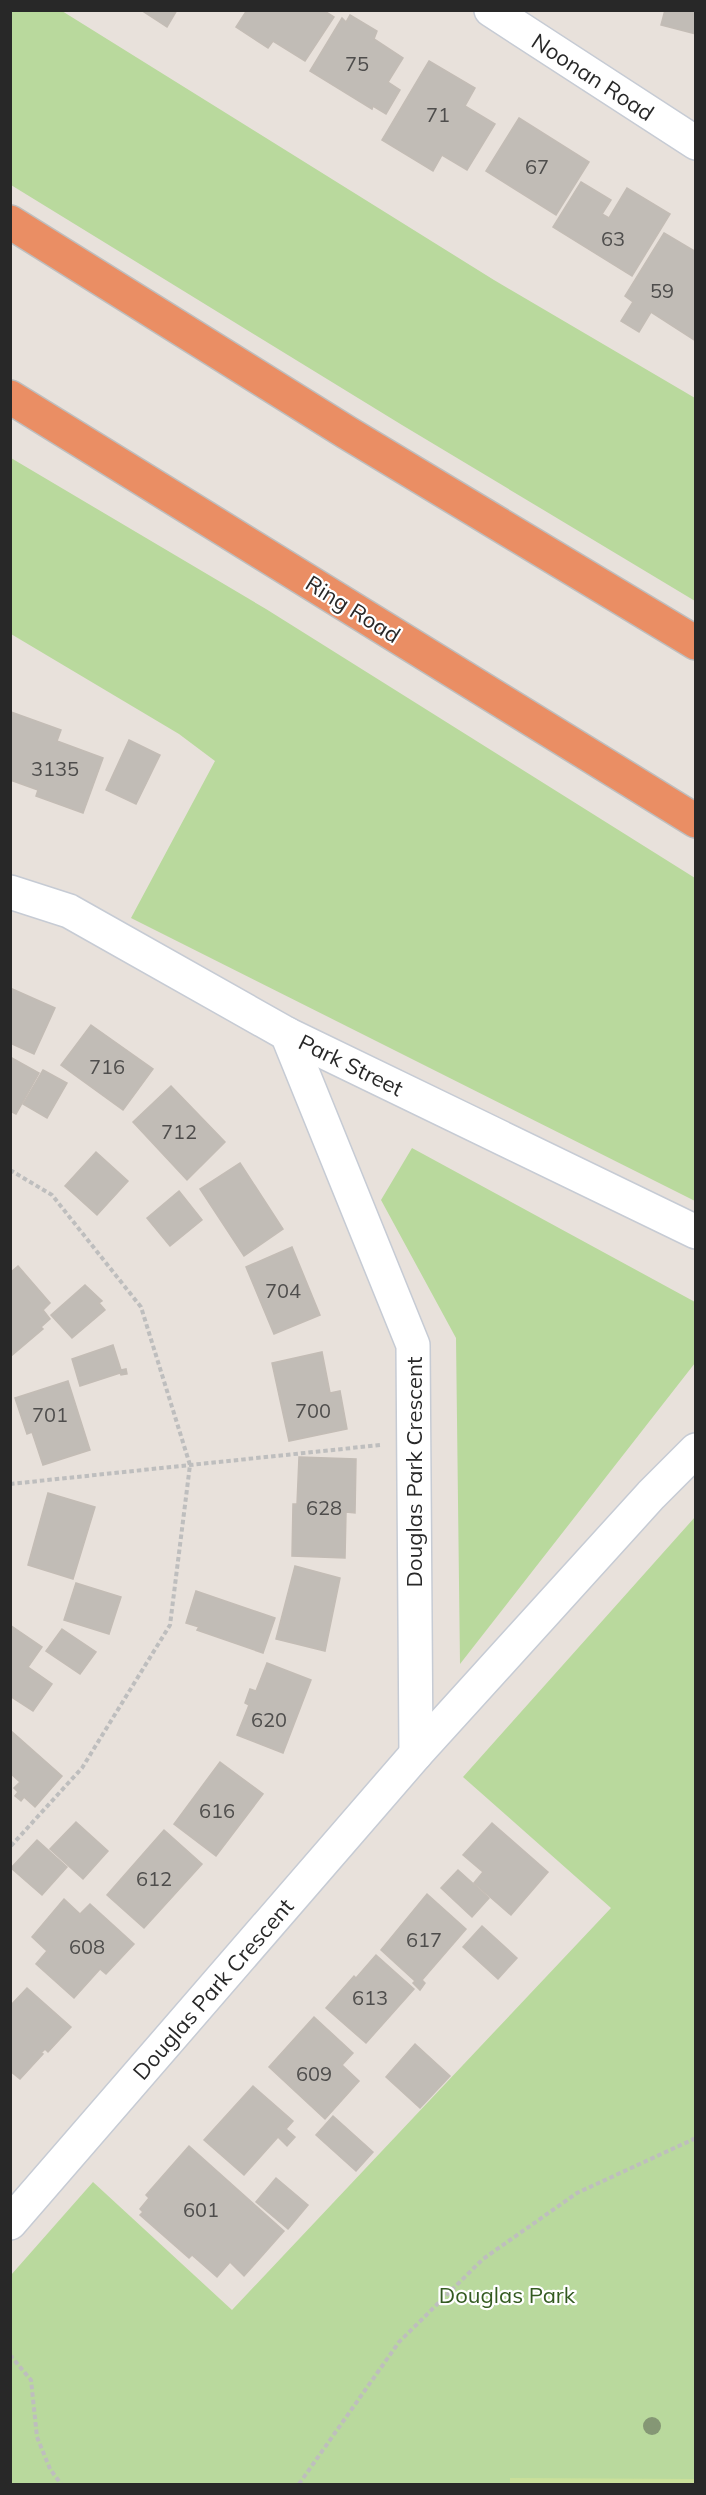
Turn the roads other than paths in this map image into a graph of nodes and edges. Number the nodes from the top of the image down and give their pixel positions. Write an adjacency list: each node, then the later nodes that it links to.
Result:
1 (491, 10): 2 (street, Noonan Road)
2 (696, 143)
3 (10, 222): 5 (highway)
4 (10, 397): 6 (highway, Ring Road)
5 (696, 643)
6 (696, 821)
7 (10, 892): 8 (street, Park Street)
8 (287, 1034): 9 (street, Park Street); 11 (street, Douglas Park Crescent)
9 (696, 1232)
10 (696, 1450): 11 (street, Douglas Park Crescent)
11 (416, 1755): 12 (street, Douglas Park Crescent)
12 (10, 2223)

